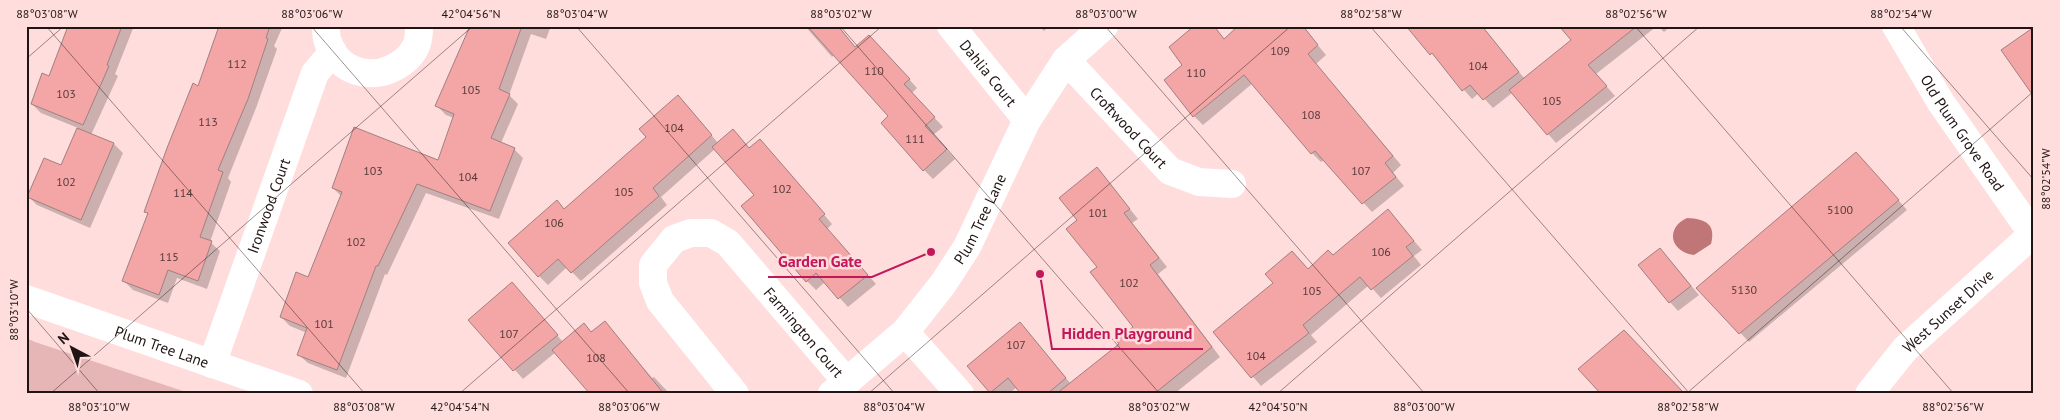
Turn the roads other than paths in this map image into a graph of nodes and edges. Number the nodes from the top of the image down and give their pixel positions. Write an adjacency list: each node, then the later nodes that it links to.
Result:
1 (326, 26): 6 (street)
2 (419, 26): 6 (street)
3 (951, 26): 8 (street, Dahlia Court)
4 (1104, 26): 7 (street, Plum Tree Lane)
5 (1896, 26): 10 (street, Old Plum Grove Road)
6 (333, 52): 13 (street, Ironwood Court)
7 (1066, 60): 8 (street, Plum Tree Lane); 9 (street, Croftwood Court)
8 (1028, 120): 12 (street, Plum Tree Lane)
9 (1232, 184)
10 (2033, 234): 18 (street, West Sunset Drive)
11 (26, 299): 13 (street, Plum Tree Lane)
12 (905, 332): 14 (street, Plum Tree Lane); 17 (street)
13 (212, 364): 15 (street, Plum Tree Lane)
14 (837, 390): 16 (street, Farmington Court)
15 (299, 394)
16 (735, 394)
17 (960, 394)
18 (1869, 394)

